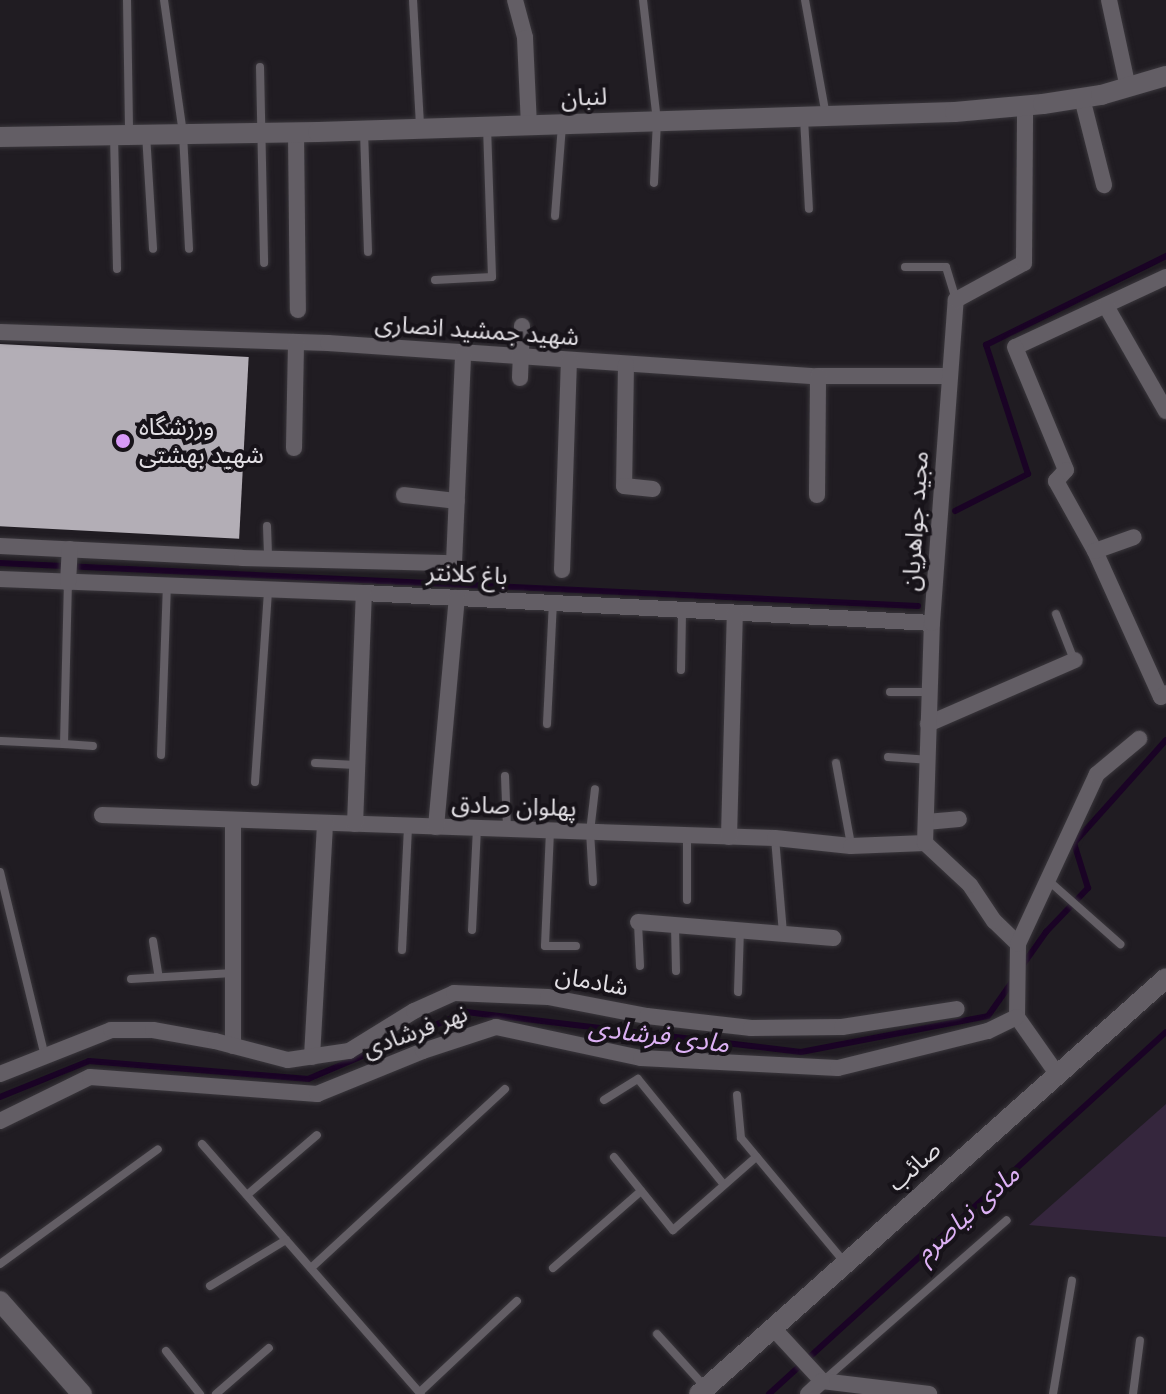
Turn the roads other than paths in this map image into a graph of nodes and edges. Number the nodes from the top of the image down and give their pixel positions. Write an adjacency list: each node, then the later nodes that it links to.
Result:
1 (127, 0): 24 (lane)
2 (164, 0): 23 (lane)
3 (413, 0): 19 (lane)
4 (515, 0): 17 (street)
5 (643, 0): 15 (lane)
6 (805, 0): 14 (lane)
7 (1109, 0): 10 (street)
8 (260, 67): 22 (lane)
9 (1166, 76): 10 (main road, لنبان)
10 (1128, 88): 11 (main road, لنبان)
11 (1082, 98): 12 (main road, لنبان); 27 (street)
12 (1025, 106): 14 (main road, لنبان); 38 (street)
13 (804, 116): 14 (main road, لنبان); 15 (main road, لنبان); 28 (lane)
14 (826, 116)
15 (657, 121): 16 (main road, لنبان); 26 (lane)
16 (562, 124): 17 (main road, لنبان); 29 (lane)
17 (529, 125): 18 (main road, لنبان)
18 (487, 126): 19 (main road, لنبان); 37 (lane)
19 (420, 128): 20 (main road, لنبان)
20 (364, 130): 21 (main road, لنبان); 32 (lane)
21 (296, 132): 22 (main road, لنبان); 40 (street)
22 (260, 133): 23 (main road, لنبان); 33 (lane)
23 (183, 134): 24 (main road, لنبان); 31 (lane)
24 (129, 135): 25 (main road, لنبان); 30 (lane); 35 (lane)
25 (0, 137)
26 (654, 183)
27 (1104, 185)
28 (809, 209)
29 (555, 216)
30 (153, 249)
31 (189, 249)
32 (368, 252)
33 (264, 263)
34 (905, 267): 38 (lane)
35 (117, 269)
36 (1166, 277): 39 (street)
37 (435, 280)
38 (956, 300): 49 (street, مجید جواهریان)
39 (1106, 306): 51 (street); 61 (street)
40 (298, 310)
41 (522, 326): 45 (street)
42 (0, 332): 43 (street, شهید جمشید انصاری)
43 (296, 342): 44 (street, شهید جمشید انصاری); 52 (street)
44 (463, 354): 45 (street, شهید جمشید انصاری); 56 (street)
45 (519, 357): 46 (street, شهید جمشید انصاری); 50 (street)
46 (569, 360): 47 (street, شهید جمشید انصاری); 63 (street)
47 (626, 364): 48 (street, شهید جمشید انصاری); 53 (street)
48 (818, 376): 49 (street, شهید جمشید انصاری); 55 (street)
49 (950, 376): 74 (street, مجید جواهریان)
50 (520, 378)
51 (1166, 411)
52 (294, 448)
53 (653, 489)
54 (404, 495): 56 (street)
55 (817, 495)
56 (457, 501): 62 (street, باغ کلانتر)
57 (267, 526): 62 (lane)
58 (1134, 537): 61 (street)
59 (0, 546): 60 (street, باغ کلانتر)
60 (70, 549): 62 (street, باغ کلانتر); 65 (street)
61 (1095, 551): 79 (street)
62 (268, 559)
63 (562, 570)
64 (0, 579): 65 (street, باغ کلانتر)
65 (68, 583): 66 (street, باغ کلانتر); 84 (lane)
66 (167, 587): 67 (street, باغ کلانتر); 86 (lane)
67 (268, 590): 68 (street, باغ کلانتر); 93 (lane)
68 (364, 593): 69 (street, باغ کلانتر); 91 (street)
69 (457, 598): 70 (street, باغ کلانتر); 102 (street)
70 (553, 603): 71 (street, باغ کلانتر); 80 (lane)
71 (682, 611): 72 (street, باغ کلانتر); 76 (lane)
72 (735, 614): 74 (street, باغ کلانتر); 108 (street)
73 (1056, 614): 75 (lane)
74 (932, 623): 78 (street, مجید جواهریان)
75 (1075, 660): 81 (street)
76 (681, 670)
77 (890, 692): 78 (lane)
78 (929, 692): 81 (street, مجید جواهریان)
79 (1166, 693)
80 (547, 724)
81 (928, 724): 88 (street, مجید جواهریان)
82 (1139, 739): 114 (street)
83 (0, 741): 84 (lane)
84 (64, 744): 85 (lane)
85 (93, 746)
86 (161, 755)
87 (888, 757): 88 (lane)
88 (927, 760): 98 (street, مجید جواهریان)
89 (315, 763): 91 (lane)
90 (836, 763): 111 (lane)
91 (357, 765): 100 (street)
92 (505, 776): 104 (lane)
93 (255, 782)
94 (595, 789): 106 (lane)
95 (102, 815): 97 (street, پهلوان صادق)
96 (959, 819): 98 (street)
97 (233, 820): 99 (street, پهلوان صادق); 129 (street)
98 (926, 822): 110 (street, مجید جواهریان)
99 (325, 823): 100 (street, پهلوان صادق); 138 (street)
100 (355, 824): 101 (street, پهلوان صادق)
101 (408, 826): 102 (street, پهلوان صادق); 126 (lane)
102 (436, 827): 103 (street, پهلوان صادق)
103 (477, 828): 104 (street, پهلوان صادق); 118 (lane)
104 (507, 829): 105 (street, پهلوان صادق)
105 (550, 831): 106 (street, پهلوان صادق); 125 (lane)
106 (590, 832): 107 (street, پهلوان صادق); 113 (lane)
107 (687, 835): 108 (street, پهلوان صادق); 115 (lane)
108 (729, 837): 109 (street, پهلوان صادق)
109 (775, 838): 111 (street, پهلوان صادق); 120 (lane)
110 (925, 843): 111 (street, پهلوان صادق); 123 (street)
111 (851, 846)
112 (0, 872): 137 (lane)
113 (593, 882)
114 (1050, 882): 123 (street); 124 (lane)
115 (687, 900)
116 (638, 922): 117 (street); 127 (lane)
117 (675, 925): 119 (street); 128 (lane)
118 (472, 930)
119 (740, 930): 120 (street); 133 (lane)
120 (783, 934): 121 (street)
121 (833, 938)
122 (153, 941): 130 (lane)
123 (1018, 944): 135 (street)
124 (1120, 944)
125 (576, 946)
126 (402, 950)
127 (640, 966)
128 (676, 971)
129 (233, 973): 130 (lane); 136 (street)
130 (159, 977): 132 (lane)
131 (1166, 978): 140 (main road, صائب)
132 (131, 979)
133 (738, 992)
134 (957, 1009): 138 (street, شادمان)
135 (1017, 1017): 140 (street); 144 (street, نهر فرشادی)
136 (233, 1046): 137 (street, شادمان); 138 (street, شادمان)
137 (45, 1057): 139 (street, شادمان)
138 (312, 1057)
139 (0, 1074)
140 (1057, 1074): 155 (main road, صائب)
141 (505, 1089): 157 (lane)
142 (737, 1095): 149 (lane)
143 (604, 1100): 150 (lane)
144 (0, 1121)
145 (317, 1135): 152 (lane)
146 (202, 1144): 152 (lane)
147 (158, 1149): 156 (lane)
148 (614, 1157): 151 (lane)
149 (756, 1157): 150 (lane); 155 (lane)
150 (724, 1185): 151 (lane)
151 (641, 1191): 158 (lane)
152 (247, 1195): 154 (lane)
153 (1007, 1220): 168 (lane)
154 (286, 1240): 157 (lane); 160 (lane)
155 (845, 1263): 163 (main road, صائب)
156 (0, 1264)
157 (311, 1268): 170 (lane)
158 (553, 1268)
159 (1072, 1281): 176 (lane)
160 (210, 1286)
161 (0, 1301): 171 (main road)
162 (517, 1301): 170 (lane)
163 (773, 1328): 168 (street); 169 (main road, صائب)
164 (657, 1334): 169 (lane)
165 (1140, 1340): 177 (lane)
166 (269, 1348): 173 (lane)
167 (166, 1351): 172 (lane)
168 (822, 1381): 174 (street); 175 (street)
169 (702, 1391)
170 (420, 1393)
171 (82, 1394)
172 (200, 1394)
173 (216, 1394)
174 (808, 1394)
175 (929, 1394)
176 (1053, 1394)
177 (1133, 1394)

